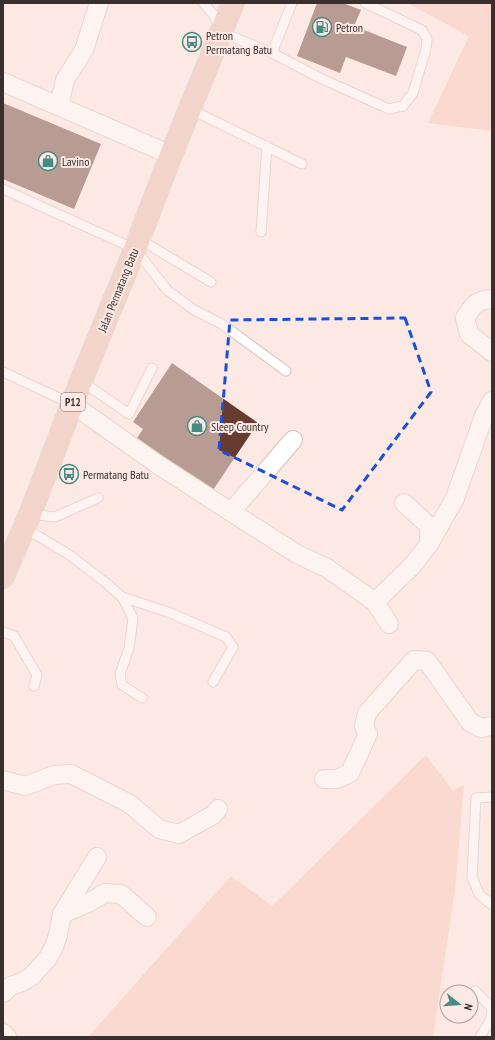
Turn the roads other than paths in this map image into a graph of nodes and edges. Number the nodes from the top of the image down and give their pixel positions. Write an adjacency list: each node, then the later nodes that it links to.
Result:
1 (99, 3): 9 (street)
2 (203, 3): 6 (lane)
3 (233, 3): 6 (main road, Jalan Permatang Batu / P12)
4 (292, 3): 7 (lane)
5 (365, 3): 7 (lane)
6 (221, 32): 7 (lane); 10 (main road, Jalan Permatang Batu / P12)
7 (272, 53)
8 (3, 82): 9 (street)
9 (59, 106): 12 (street)
10 (190, 109): 11 (lane); 12 (main road, Jalan Permatang Batu / P12)
11 (267, 146): 13 (lane); 15 (lane)
12 (170, 154): 16 (main road, Jalan Permatang Batu / P12)
13 (302, 164)
14 (3, 189): 16 (lane)
15 (261, 232)
16 (137, 244): 17 (lane); 21 (lane); 23 (main road, Jalan Permatang Batu / P12)
17 (211, 282)
18 (492, 299): 19 (street)
19 (492, 352)
20 (152, 368): 23 (lane)
21 (286, 371)
22 (3, 372): 25 (lane)
23 (81, 381): 25 (main road, Jalan Permatang Batu / P12)
24 (492, 401): 31 (street)
25 (72, 404): 29 (street); 30 (main road, Jalan Permatang Batu / P12)
26 (293, 440): 29 (street)
27 (98, 498): 30 (lane)
28 (404, 503): 31 (street)
29 (231, 512): 34 (street)
30 (19, 534): 32 (main road, Jalan Permatang Batu / P12); 33 (lane)
31 (429, 544): 34 (street)
32 (3, 577)
33 (122, 597): 37 (lane); 39 (lane)
34 (376, 602): 35 (street)
35 (390, 624)
36 (3, 632): 38 (lane)
37 (213, 682)
38 (34, 686)
39 (142, 698)
40 (492, 726): 41 (street)
41 (324, 779)
42 (3, 780): 44 (street)
43 (492, 797): 46 (lane)
44 (218, 809)
45 (97, 857): 47 (street)
46 (492, 905)
47 (62, 914): 48 (street); 49 (street)
48 (147, 917)
49 (3, 993)
50 (479, 995): 53 (lane)
51 (3, 1033): 52 (street)
52 (7, 1037)
53 (480, 1037)

